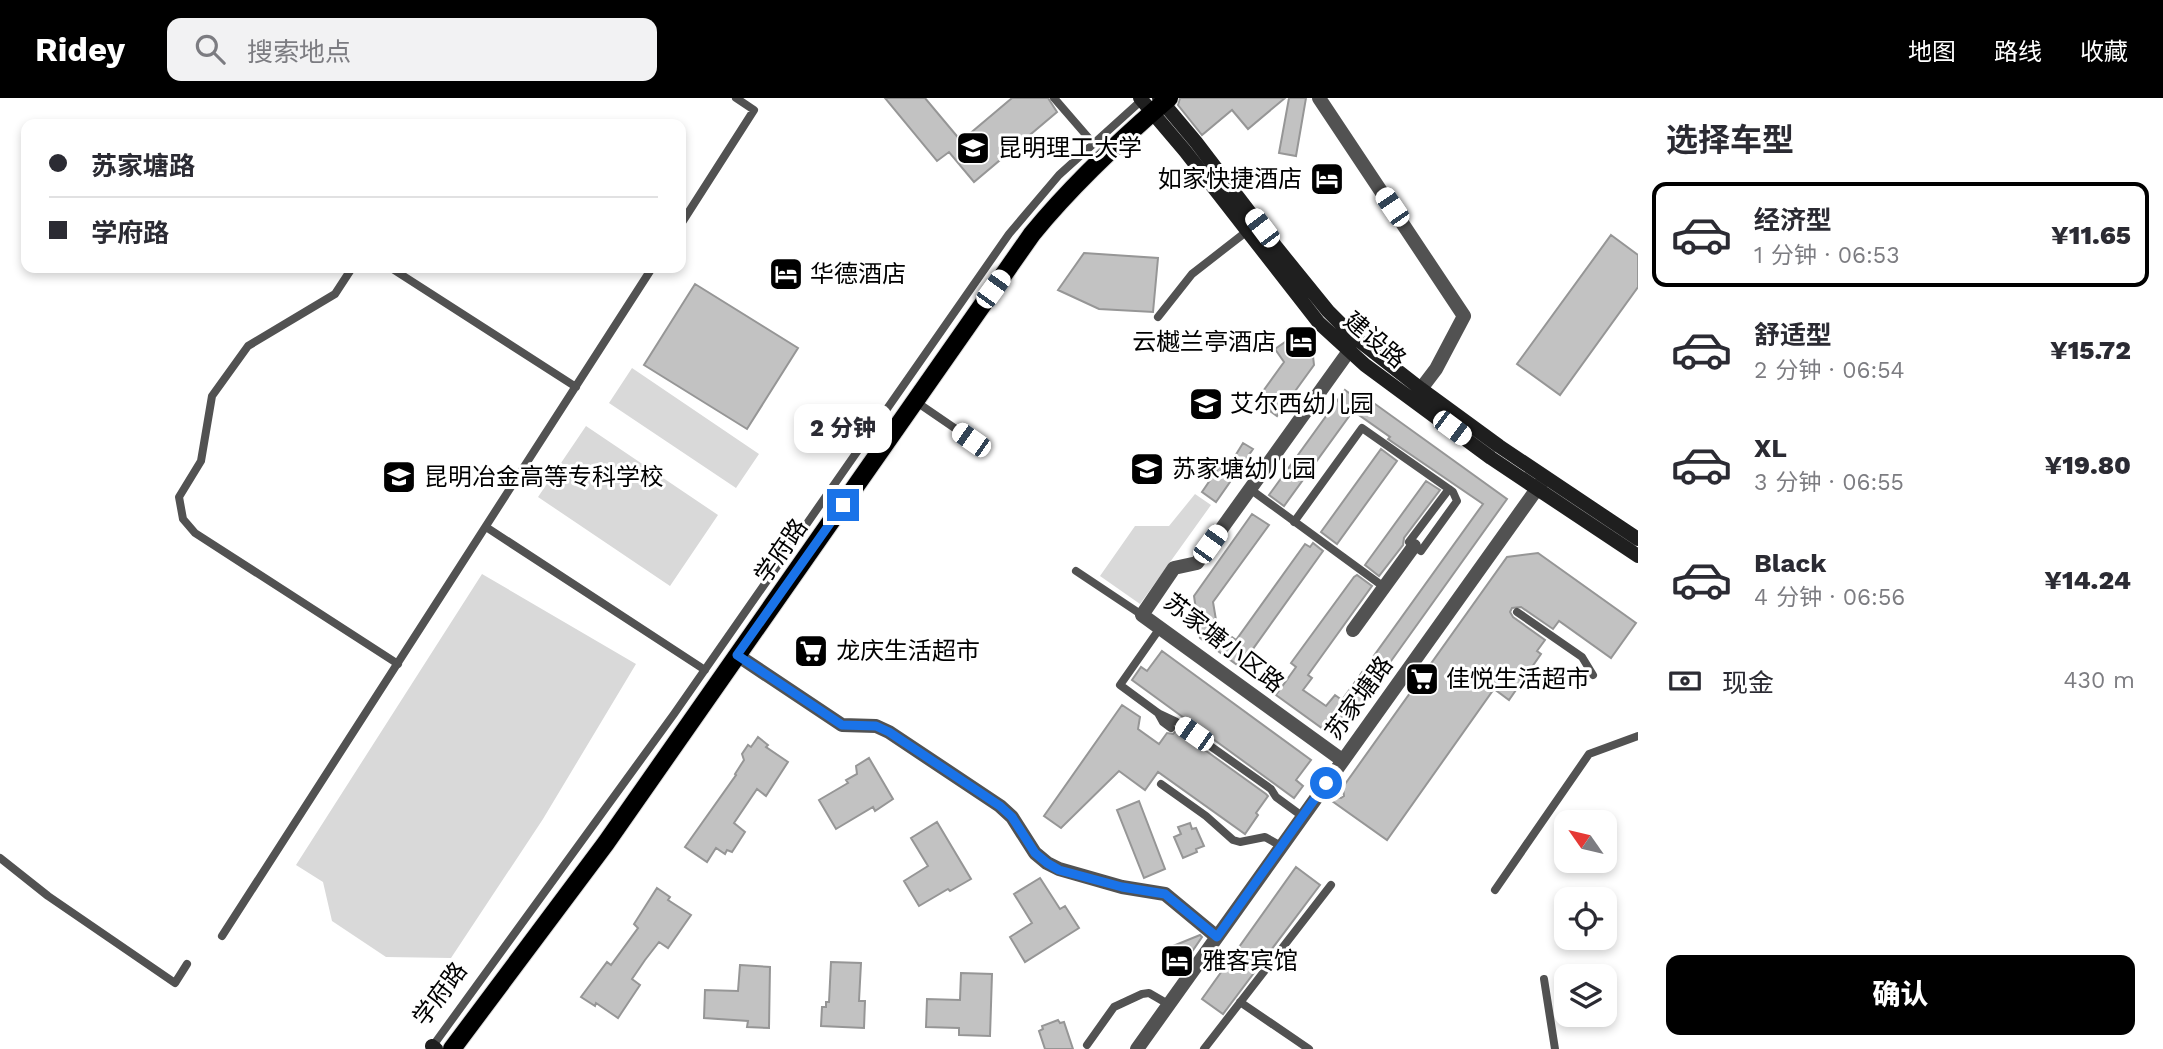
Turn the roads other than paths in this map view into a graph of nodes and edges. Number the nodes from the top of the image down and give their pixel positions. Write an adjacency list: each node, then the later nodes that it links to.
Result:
1 (736, 98): 6 (lane)
2 (1054, 98): 5 (lane)
3 (1320, 98): 14 (street)
4 (1153, 101): 5 (lane, 学府路); 7 (street, 建设路); 14 (street, 建设路); 15 (main road, 学府路)
5 (1093, 144): 33 (lane, 学府路)
6 (686, 216)
7 (1246, 232): 11 (lane); 12 (street, 建设路)
8 (349, 273): 32 (lane)
9 (399, 273): 13 (lane)
10 (649, 273): 13 (lane)
11 (1158, 317)
12 (1349, 351): 14 (street, 建设路); 18 (street, 苏家塘小区路)
13 (576, 387): 21 (lane)
14 (1417, 394): 17 (street, 建设路)
15 (915, 401): 16 (lane); 31 (main road, 学府路)
16 (971, 440)
17 (1541, 483): 22 (street, 建设路); 24 (street, 建设路); 38 (street, 苏家塘路)
18 (1250, 489): 20 (lane); 28 (street, 苏家塘小区路)
19 (1449, 489): 20 (lane); 23 (lane); 23 (lane)
20 (1294, 522): 26 (lane)
21 (486, 527): 32 (lane); 33 (lane)
22 (1638, 539)
23 (1414, 546): 26 (street)
24 (1638, 556)
25 (1076, 571): 28 (lane)
26 (1384, 587): 30 (street)
27 (1517, 611): 34 (lane)
28 (1142, 615): 29 (street, 苏家塘小区路)
29 (1160, 628): 35 (lane); 38 (street, 苏家塘小区路)
30 (1353, 630)
31 (737, 655): 46 (street); 54 (main road, 学府路)
32 (398, 664): 45 (lane)
33 (705, 670): 53 (lane, 学府路)
34 (1593, 675)
35 (1158, 713): 36 (lane); 40 (lane)
36 (1171, 728)
37 (1638, 736): 44 (lane)
38 (1342, 760): 40 (street, 苏家塘路)
39 (1161, 784): 41 (lane)
40 (1302, 816): 41 (street, 苏家塘路)
41 (1281, 846): 46 (street, 苏家塘路)
42 (0, 858): 47 (lane)
43 (1331, 885): 49 (lane)
44 (1495, 890)
45 (222, 936)
46 (1217, 937): 50 (street, 苏家塘路)
47 (187, 964)
48 (1544, 979): 57 (lane)
49 (1240, 1002): 52 (lane); 56 (lane)
50 (1168, 1004): 51 (lane); 55 (street, 苏家塘路)
51 (1087, 1045)
52 (1209, 1047)
53 (433, 1048)
54 (453, 1049)
55 (1137, 1049)
56 (1309, 1049)
57 (1555, 1049)

